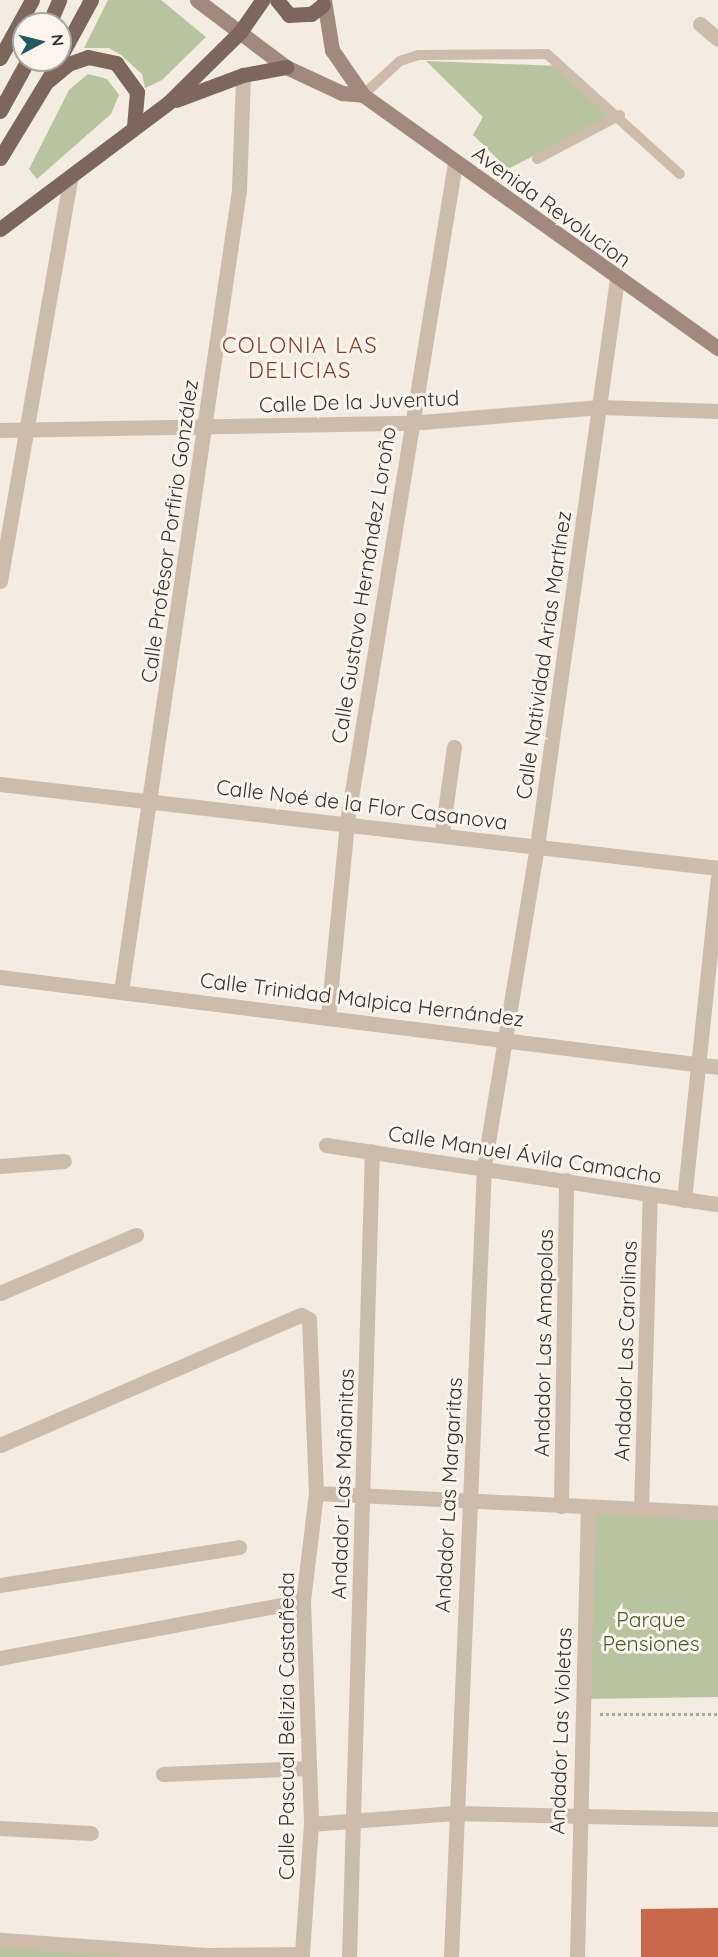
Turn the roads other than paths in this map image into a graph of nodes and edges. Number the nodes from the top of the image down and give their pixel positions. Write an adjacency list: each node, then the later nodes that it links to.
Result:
1 (32, 0): 11 (main road)
2 (91, 0): 9 (main road)
3 (197, 0): 8 (street)
4 (262, 0): 8 (main road)
5 (276, 0): 6 (main road)
6 (323, 3): 17 (street)
7 (700, 24): 10 (street)
8 (240, 32): 12 (street); 18 (main road)
9 (72, 34)
10 (718, 39)
11 (0, 58)
12 (286, 67): 15 (main road); 17 (street)
13 (21, 72): 19 (main road)
14 (53, 72): 16 (main road)
15 (243, 75): 18 (main road); 33 (street, Calle Profesor Porfirio González)
16 (49, 80): 21 (main road); 22 (main road)
17 (363, 95): 20 (lane); 24 (street, Avenida Revolucion)
18 (168, 103): 21 (main road)
19 (0, 111)
20 (620, 115): 23 (lane); 25 (lane)
21 (134, 125): 26 (main road)
22 (0, 159)
23 (537, 159)
24 (455, 163): 28 (street, Avenida Revolucion); 32 (street, Calle Gustavo Hernández Loroño)
25 (680, 174)
26 (71, 176): 27 (main road); 35 (street)
27 (0, 229)
28 (617, 279): 29 (street, Avenida Revolucion); 30 (street, Calle Natividad Arias Martínez)
29 (718, 348)
30 (600, 407): 31 (street, Calle De la Juventud); 32 (street, Calle De la Juventud); 42 (street, Calle Natividad Arias Martínez)
31 (718, 411)
32 (411, 423): 33 (street, Calle De la Juventud); 40 (street, Calle Gustavo Hernández Loroño)
33 (205, 426): 35 (street, Calle De la Juventud); 39 (street, Calle Profesor Porfirio González)
34 (0, 430): 35 (street, Calle De la Juventud)
35 (23, 431): 36 (street)
36 (0, 581)
37 (454, 747): 41 (street)
38 (0, 784): 39 (street, Calle Noé de la Flor Casanova)
39 (152, 801): 40 (street, Calle Noé de la Flor Casanova); 46 (street, Calle Profesor Porfirio González)
40 (347, 822): 41 (street, Calle Noé de la Flor Casanova); 47 (street, Calle Gustavo Hernández Loroño)
41 (441, 833): 42 (street, Calle Noé de la Flor Casanova)
42 (537, 846): 43 (street, Calle Noé de la Flor Casanova); 48 (street, Calle Natividad Arias Martínez)
43 (718, 868)
44 (718, 879): 49 (street)
45 (0, 977): 46 (street, Calle Trinidad Malpica Hernández)
46 (121, 991): 47 (street, Calle Trinidad Malpica Hernández)
47 (328, 1016): 48 (street, Calle Trinidad Malpica Hernández)
48 (503, 1036): 49 (street, Calle Trinidad Malpica Hernández); 55 (street, Andador Las Margaritas)
49 (701, 1064): 50 (street, Calle Trinidad Malpica Hernández); 58 (street)
50 (718, 1067)
51 (326, 1146): 52 (street, Calle Manuel Ávila Camacho)
52 (372, 1151): 55 (street, Calle Manuel Ávila Camacho); 64 (street, Andador Las Mañanitas)
53 (64, 1161): 54 (street)
54 (0, 1166)
55 (484, 1166): 56 (street, Calle Manuel Ávila Camacho); 65 (street, Andador Las Margaritas)
56 (566, 1180): 57 (street, Calle Manuel Ávila Camacho); 66 (street, Andador Las Amapolas)
57 (650, 1194): 58 (street, Calle Manuel Ávila Camacho); 68 (street, Andador Las Carolinas)
58 (684, 1200): 59 (street, Calle Manuel Ávila Camacho)
59 (718, 1204)
60 (136, 1235): 61 (street)
61 (0, 1293)
62 (0, 1445): 63 (street, Calle Pascual Belizia Castañeda)
63 (316, 1493): 64 (street); 72 (street, Calle Pascual Belizia Castañeda)
64 (362, 1499): 65 (street); 78 (street, Andador Las Mañanitas)
65 (469, 1502): 66 (street); 76 (street, Andador Las Margaritas)
66 (561, 1506): 67 (street)
67 (588, 1507): 68 (street); 77 (street, Andador Las Violetas)
68 (641, 1510): 69 (street)
69 (718, 1514)
70 (239, 1547): 71 (street)
71 (0, 1585)
72 (303, 1601): 73 (street); 74 (street, Calle Pascual Belizia Castañeda)
73 (0, 1658)
74 (307, 1768): 75 (street); 80 (street, Calle Pascual Belizia Castañeda)
75 (163, 1774)
76 (455, 1813): 77 (street); 78 (street); 85 (street, Andador Las Margaritas)
77 (576, 1818): 79 (street); 86 (street, Andador Las Violetas)
78 (354, 1819): 80 (street); 84 (street, Andador Las Mañanitas)
79 (718, 1819)
80 (311, 1824): 83 (street, Calle Pascual Belizia Castañeda)
81 (0, 1828): 82 (street)
82 (91, 1833)
83 (0, 1940)
84 (349, 1957)
85 (451, 1957)
86 (577, 1957)

